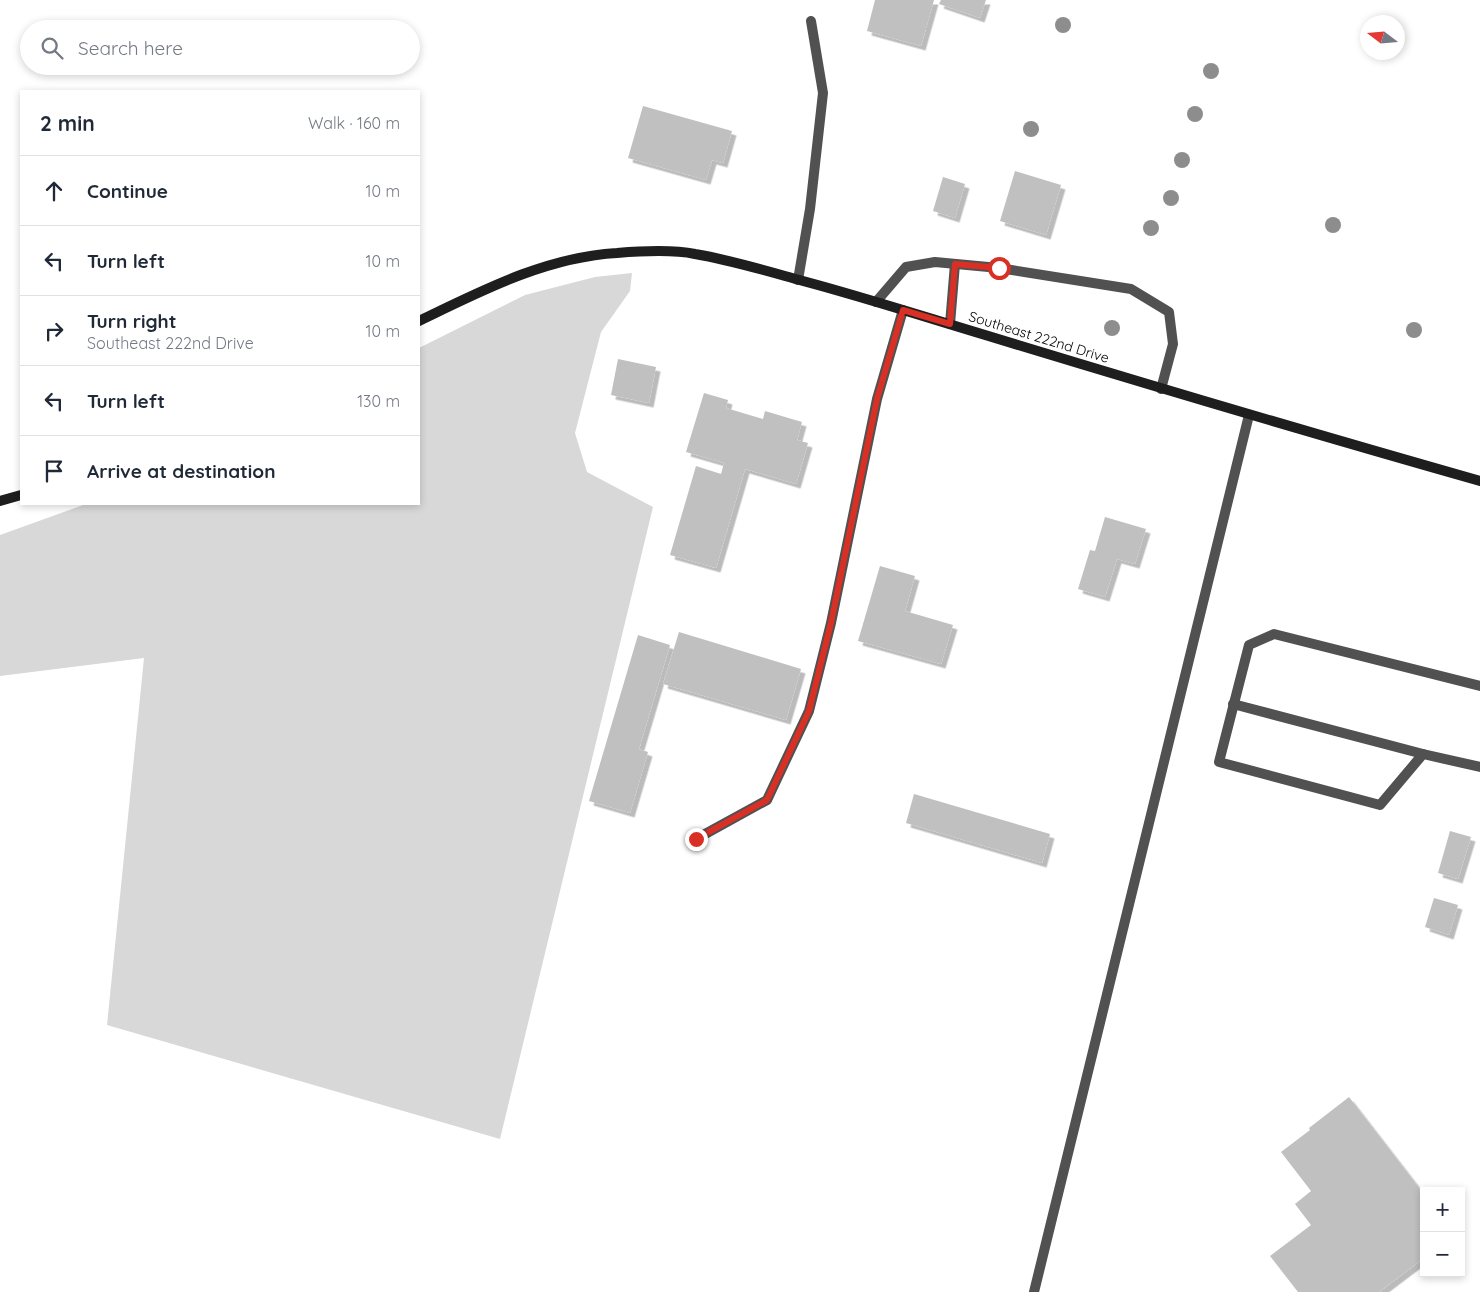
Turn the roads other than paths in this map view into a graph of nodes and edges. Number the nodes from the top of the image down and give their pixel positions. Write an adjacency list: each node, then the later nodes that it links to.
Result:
1 (811, 21): 3 (lane)
2 (955, 264): 4 (lane); 7 (lane); 8 (lane)
3 (798, 280): 4 (main road, Southeast 222nd Drive); 6 (main road, Southeast 222nd Drive)
4 (876, 302): 5 (main road, Southeast 222nd Drive)
5 (903, 310): 7 (main road, Southeast 222nd Drive); 17 (lane)
6 (420, 321)
7 (950, 324): 8 (main road, Southeast 222nd Drive)
8 (1161, 389): 9 (main road, Southeast 222nd Drive)
9 (1249, 416): 10 (main road, Southeast 222nd Drive); 18 (lane)
10 (1480, 481)
11 (20, 495): 12 (main road)
12 (0, 501)
13 (1480, 686): 14 (lane)
14 (1234, 704): 15 (lane); 15 (lane)
15 (1423, 754): 16 (lane)
16 (1480, 767)
17 (696, 839)
18 (1034, 1292)

